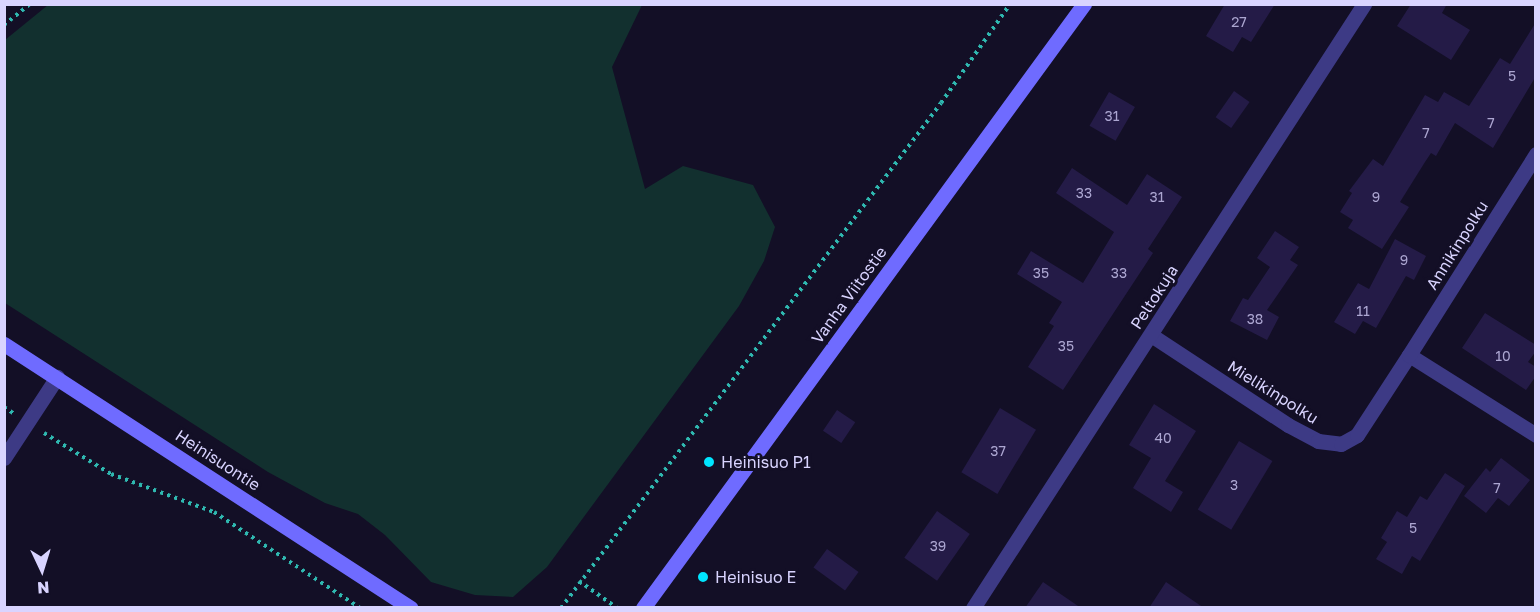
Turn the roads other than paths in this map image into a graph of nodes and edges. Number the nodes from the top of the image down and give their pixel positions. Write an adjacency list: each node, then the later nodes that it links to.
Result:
1 (1084, 4): 11 (main road, Vanha Viitostie)
2 (1364, 4): 4 (street, Peltokuja)
3 (1536, 154): 6 (street, Annikinpolku)
4 (1151, 335): 6 (street, Mielikinpolku); 12 (street, Peltokuja)
5 (4, 344): 7 (main road, Heinisuontie)
6 (1409, 356): 8 (street)
7 (57, 377): 9 (street); 10 (main road, Heinisuontie)
8 (1536, 435)
9 (4, 458)
10 (411, 608)
11 (643, 608)
12 (973, 608)

